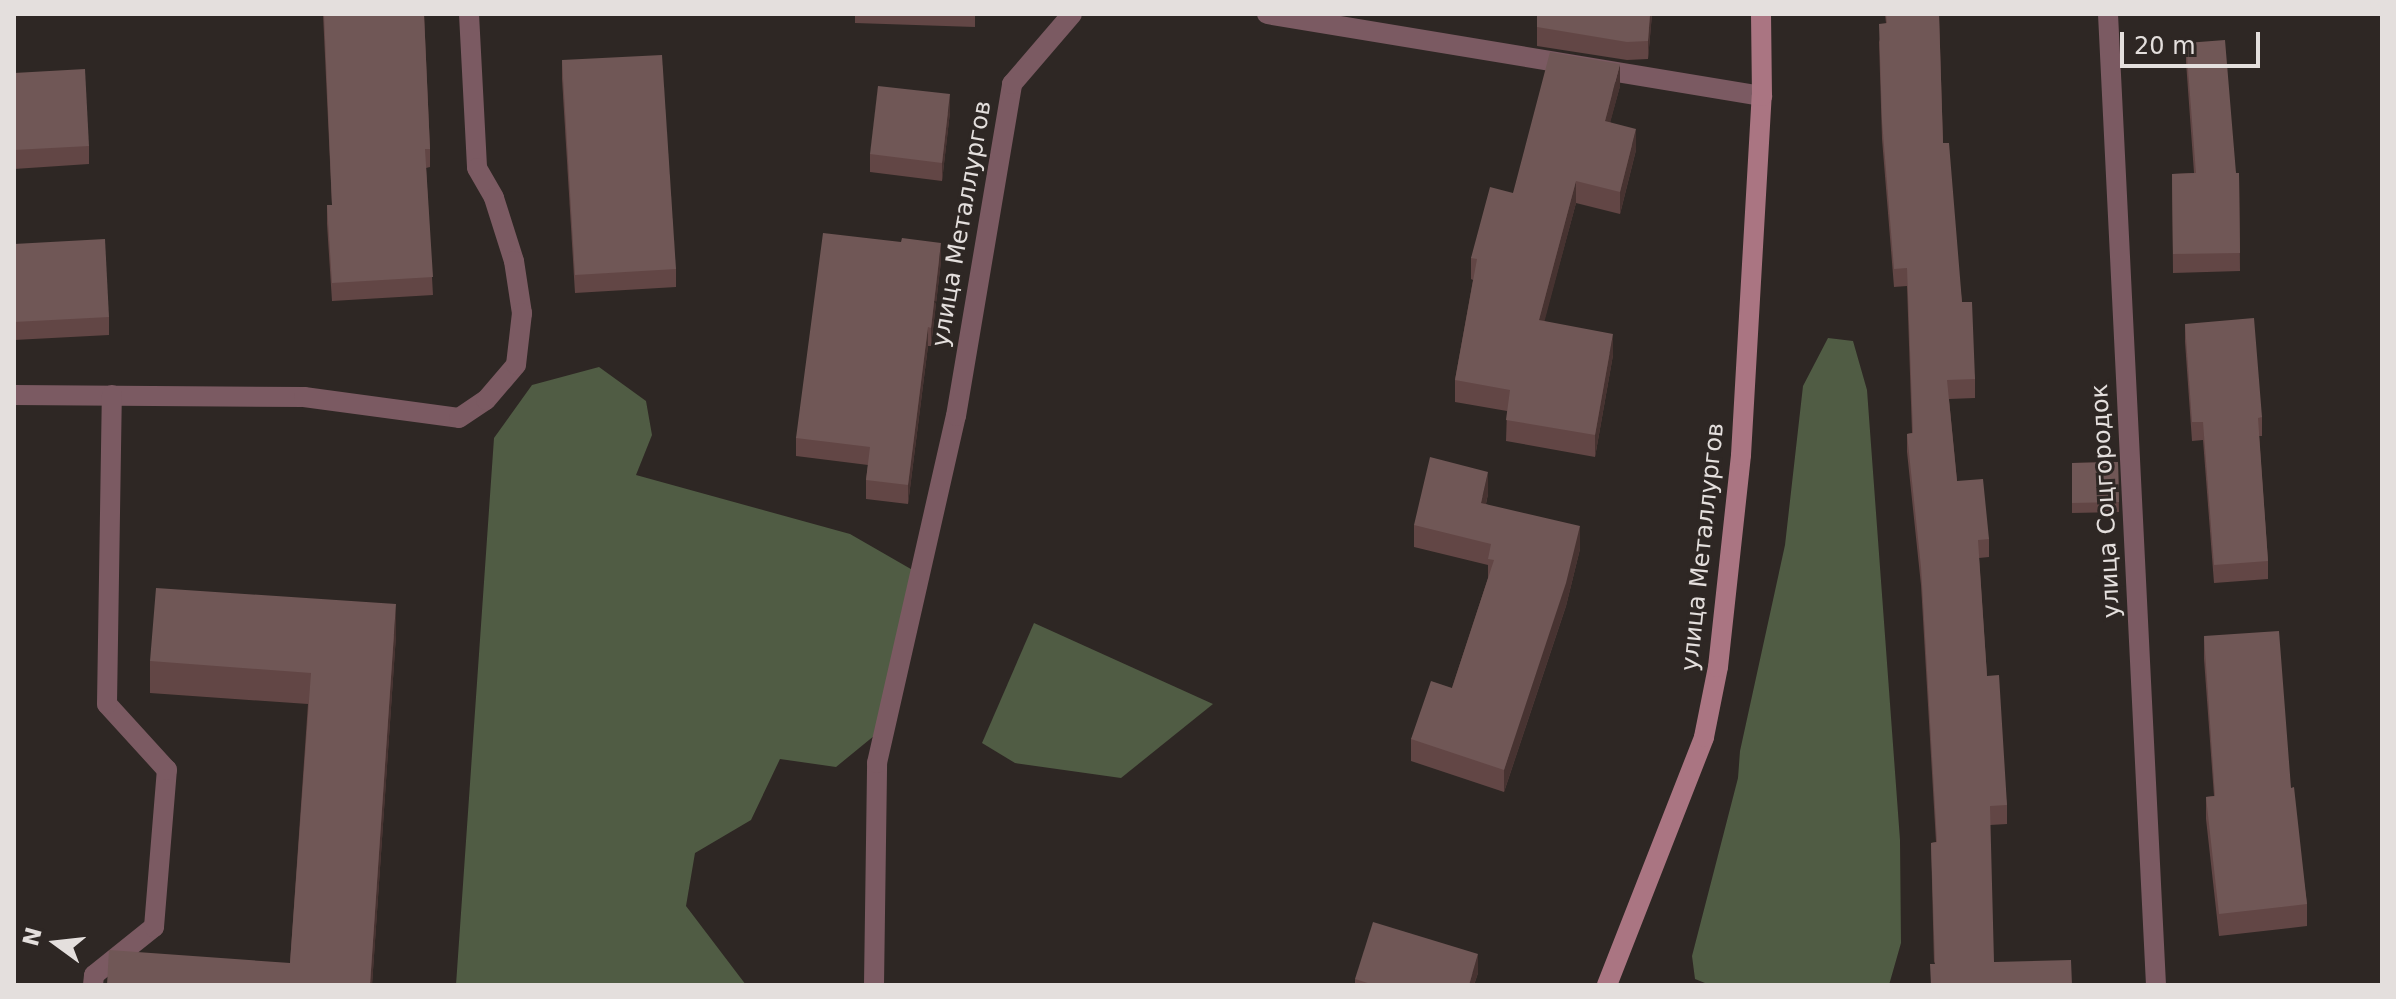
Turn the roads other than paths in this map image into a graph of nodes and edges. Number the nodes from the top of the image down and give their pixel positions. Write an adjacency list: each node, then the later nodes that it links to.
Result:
1 (469, 14): 8 (street)
2 (1072, 14): 10 (street, улица Металлургов)
3 (1267, 14): 6 (street)
4 (1761, 14): 6 (main road, улица Металлургов)
5 (2108, 14): 12 (street, улица Соцгородок)
6 (1762, 96): 11 (main road, улица Металлургов)
7 (14, 395): 8 (street)
8 (112, 395): 9 (street)
9 (93, 985)
10 (874, 985)
11 (1607, 985)
12 (2156, 985)

